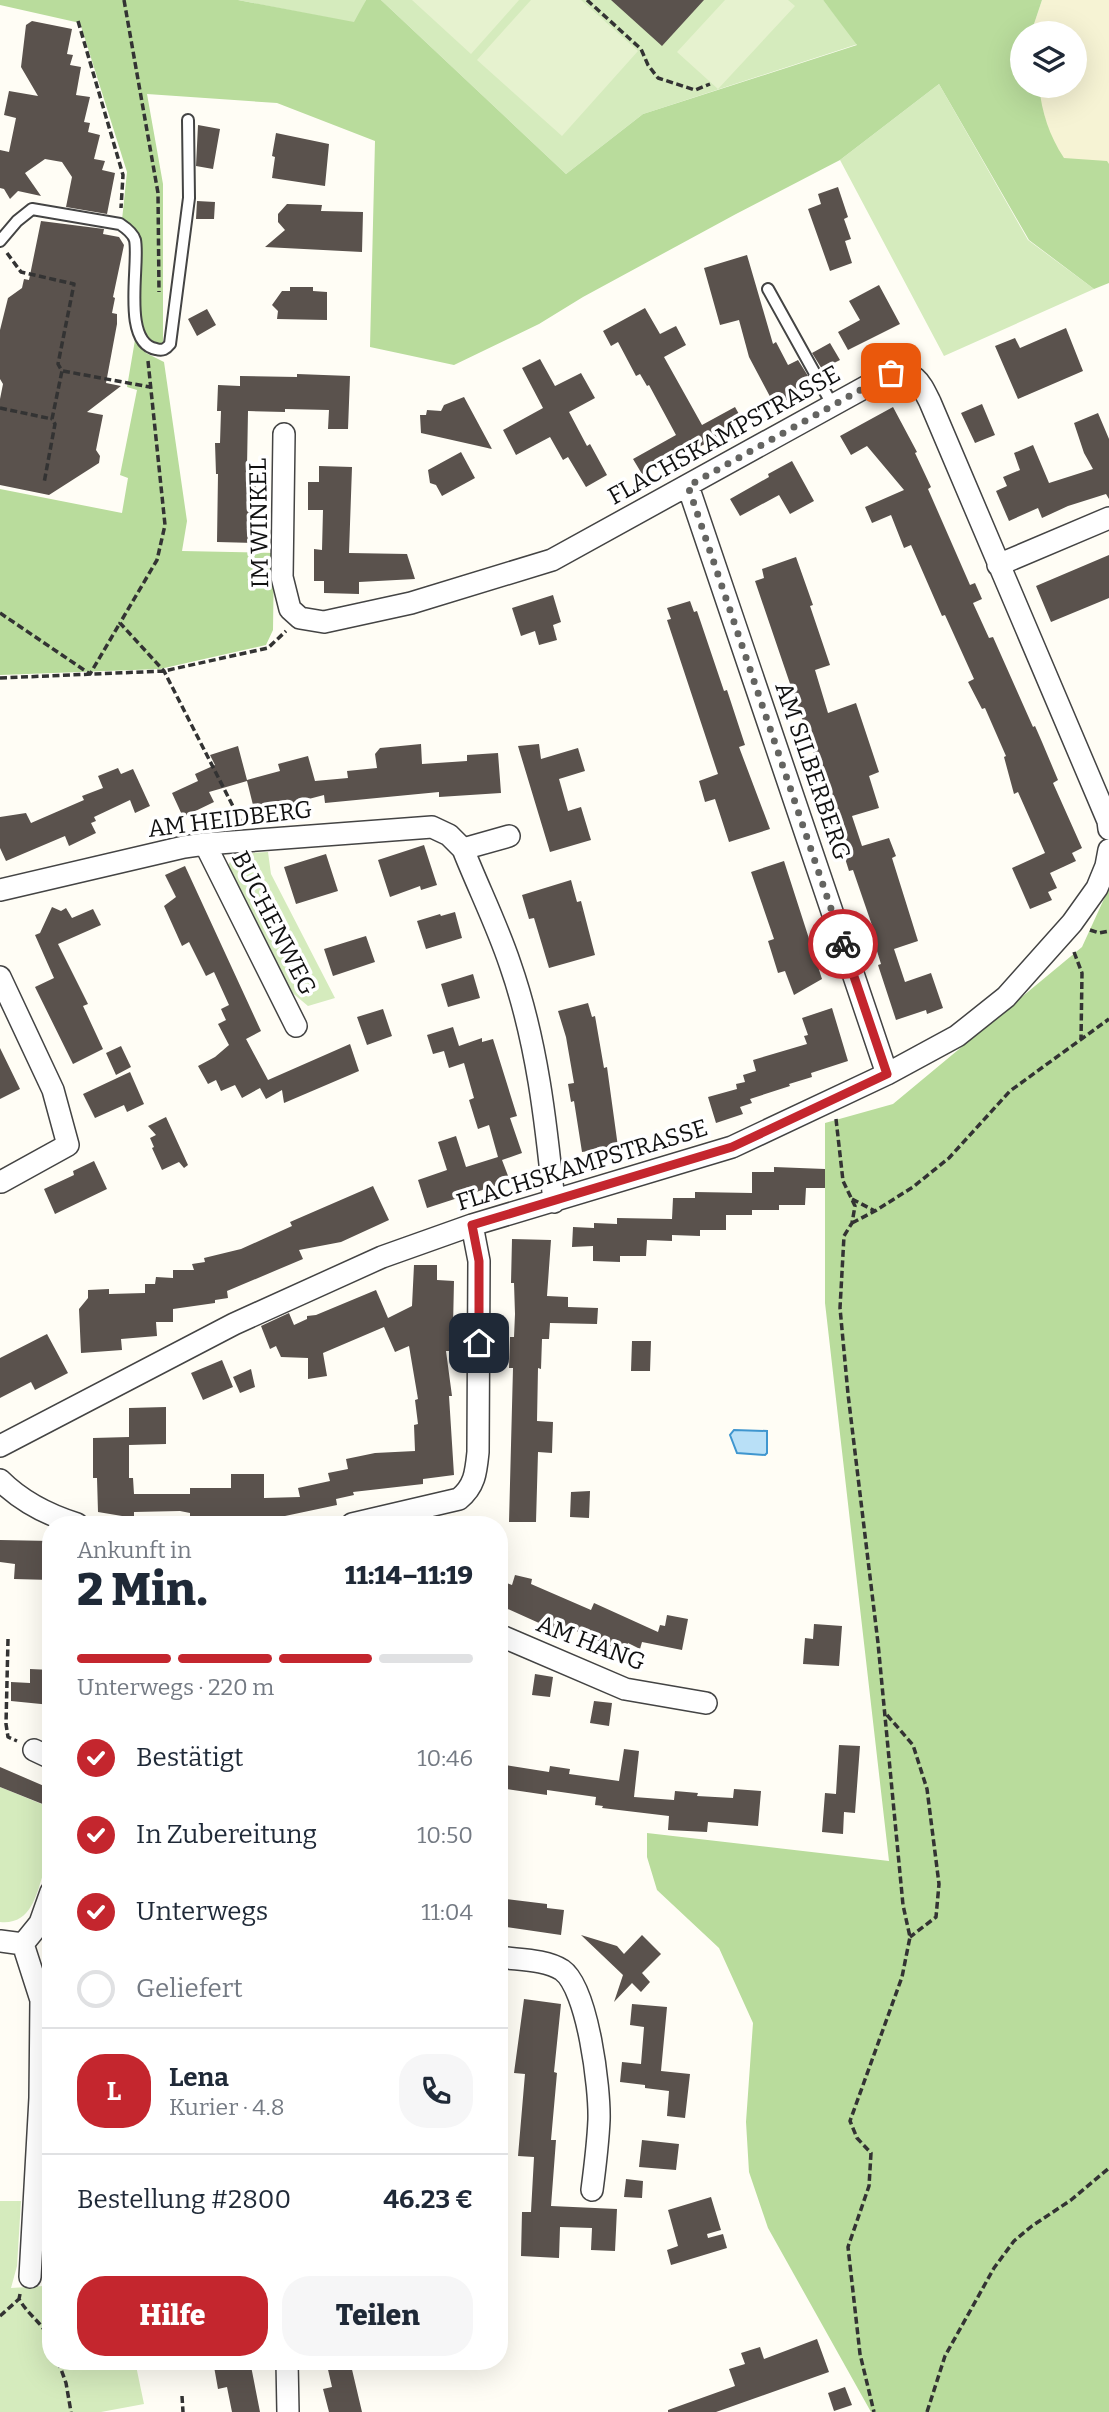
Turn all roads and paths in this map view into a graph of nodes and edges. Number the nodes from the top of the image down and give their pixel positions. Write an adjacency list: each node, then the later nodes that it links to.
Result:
1 (124, 0): 9 (path)
2 (587, 0): 4 (path)
3 (79, 21): 6 (path)
4 (710, 85)
5 (187, 120): 10 (lane)
6 (120, 224): 7 (lane); 10 (lane)
7 (0, 242): 11 (path)
8 (768, 289): 13 (lane)
9 (159, 304)
10 (152, 348): 12 (path)
11 (62, 370): 12 (path); 15 (path)
12 (150, 387): 23 (path)
13 (832, 406): 18 (street, FLACHSKAMPSTRASSE); 20 (street, FLACHSKAMPSTRASSE)
14 (0, 408): 15 (path)
15 (52, 419): 17 (path)
16 (284, 434): 22 (street, IM WINKEL)
17 (44, 482)
18 (688, 486): 22 (street, FLACHSKAMPSTRASSE); 39 (street, AM SILBERBERG)
19 (1109, 518): 20 (street)
20 (998, 565): 27 (street, FLACHSKAMPSTRASSE)
21 (0, 613): 25 (path)
22 (300, 618): 24 (path)
23 (120, 623): 24 (path); 25 (path)
24 (164, 671): 25 (path); 29 (path)
25 (90, 674): 26 (path)
26 (0, 678)
27 (1109, 829)
28 (509, 836): 31 (street)
29 (250, 839): 30 (street, AM HEIDBERG); 31 (street, AM HEIDBERG)
30 (205, 844): 33 (street, AM HEIDBERG); 37 (street, BUCHENWEG)
31 (463, 849): 43 (street)
32 (1109, 850): 34 (street, FLACHSKAMPSTRASSE)
33 (0, 890)
34 (1065, 931): 38 (path); 39 (street, FLACHSKAMPSTRASSE)
35 (0, 977): 41 (street)
36 (1109, 1019): 38 (path)
37 (296, 1026)
38 (1081, 1040): 44 (path)
39 (887, 1074): 40 (street, FLACHSKAMPSTRASSE)
40 (833, 1099): 42 (path); 43 (street, FLACHSKAMPSTRASSE)
41 (1, 1182)
42 (852, 1199): 44 (path); 45 (path)
43 (554, 1202): 46 (street, FLACHSKAMPSTRASSE)
44 (876, 1211): 45 (path)
45 (852, 1223): 54 (path)
46 (472, 1225): 47 (street, FLACHSKAMPSTRASSE); 50 (street)
47 (0, 1446)
48 (0, 1480): 49 (street)
49 (52, 1516)
50 (403, 1516)
51 (8, 1639): 55 (path)
52 (508, 1639): 53 (street, AM HANG)
53 (706, 1703)
54 (886, 1713): 57 (path); 57 (path)
55 (42, 1754)
56 (42, 1917): 59 (street)
57 (910, 1937): 75 (path)
58 (0, 1941): 59 (street)
59 (23, 1944): 61 (street)
60 (508, 1958): 64 (street)
61 (42, 2149)
62 (1109, 2168): 76 (path)
63 (42, 2183): 65 (street)
64 (592, 2190)
65 (30, 2277): 66 (path)
66 (19, 2299): 67 (path); 68 (path)
67 (0, 2316)
68 (42, 2327)
69 (61, 2370): 72 (path)
70 (286, 2370): 74 (street)
71 (182, 2396): 73 (path)
72 (71, 2412)
73 (183, 2412)
74 (288, 2412)
75 (873, 2412)
76 (927, 2412)

